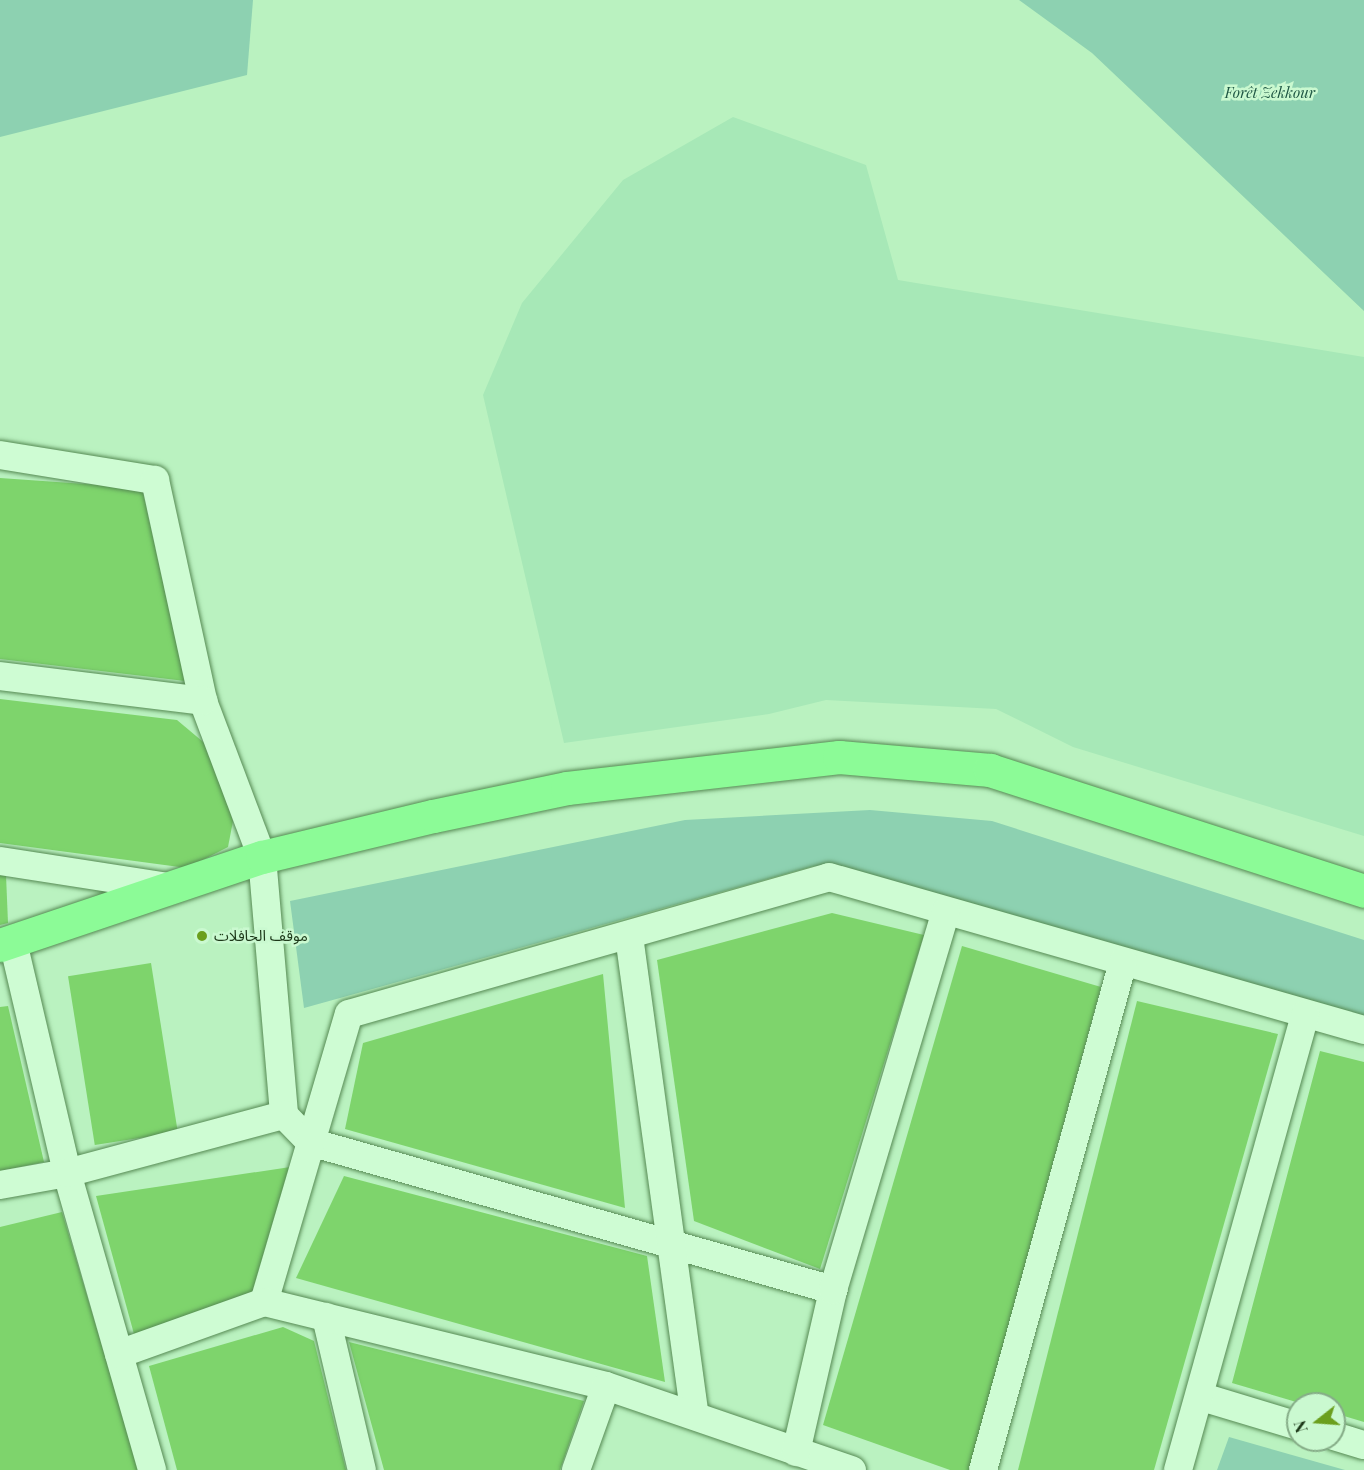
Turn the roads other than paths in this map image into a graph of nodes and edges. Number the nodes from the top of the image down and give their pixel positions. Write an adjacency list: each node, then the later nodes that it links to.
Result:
1 (0, 455): 3 (street)
2 (0, 676): 3 (street)
3 (204, 701): 4 (street)
4 (262, 857): 6 (main road); 7 (main road); 14 (street)
5 (0, 861): 6 (street)
6 (176, 888): 10 (main road)
7 (1364, 891)
8 (946, 911): 9 (street); 11 (street); 19 (street)
9 (629, 936): 15 (street); 18 (street)
10 (6, 944): 16 (street)
11 (1123, 962): 12 (street); 34 (street)
12 (1305, 1014): 13 (street); 24 (street)
13 (1364, 1030)
14 (284, 1115): 15 (street); 16 (street)
15 (310, 1142): 18 (street); 20 (street)
16 (67, 1173): 17 (street); 22 (street)
17 (0, 1185)
18 (673, 1242): 19 (street); 25 (street)
19 (833, 1290): 29 (street)
20 (264, 1302): 21 (street); 22 (street)
21 (326, 1317): 23 (street); 31 (street)
22 (119, 1354): 30 (street)
23 (606, 1386): 25 (street); 32 (street)
24 (1202, 1397): 26 (street); 35 (street)
25 (694, 1413): 29 (street)
26 (1286, 1422)
27 (1346, 1440): 28 (street)
28 (1364, 1445)
29 (796, 1452): 33 (street)
30 (152, 1470)
31 (362, 1470)
32 (576, 1470)
33 (852, 1470)
34 (983, 1470)
35 (1178, 1470)

